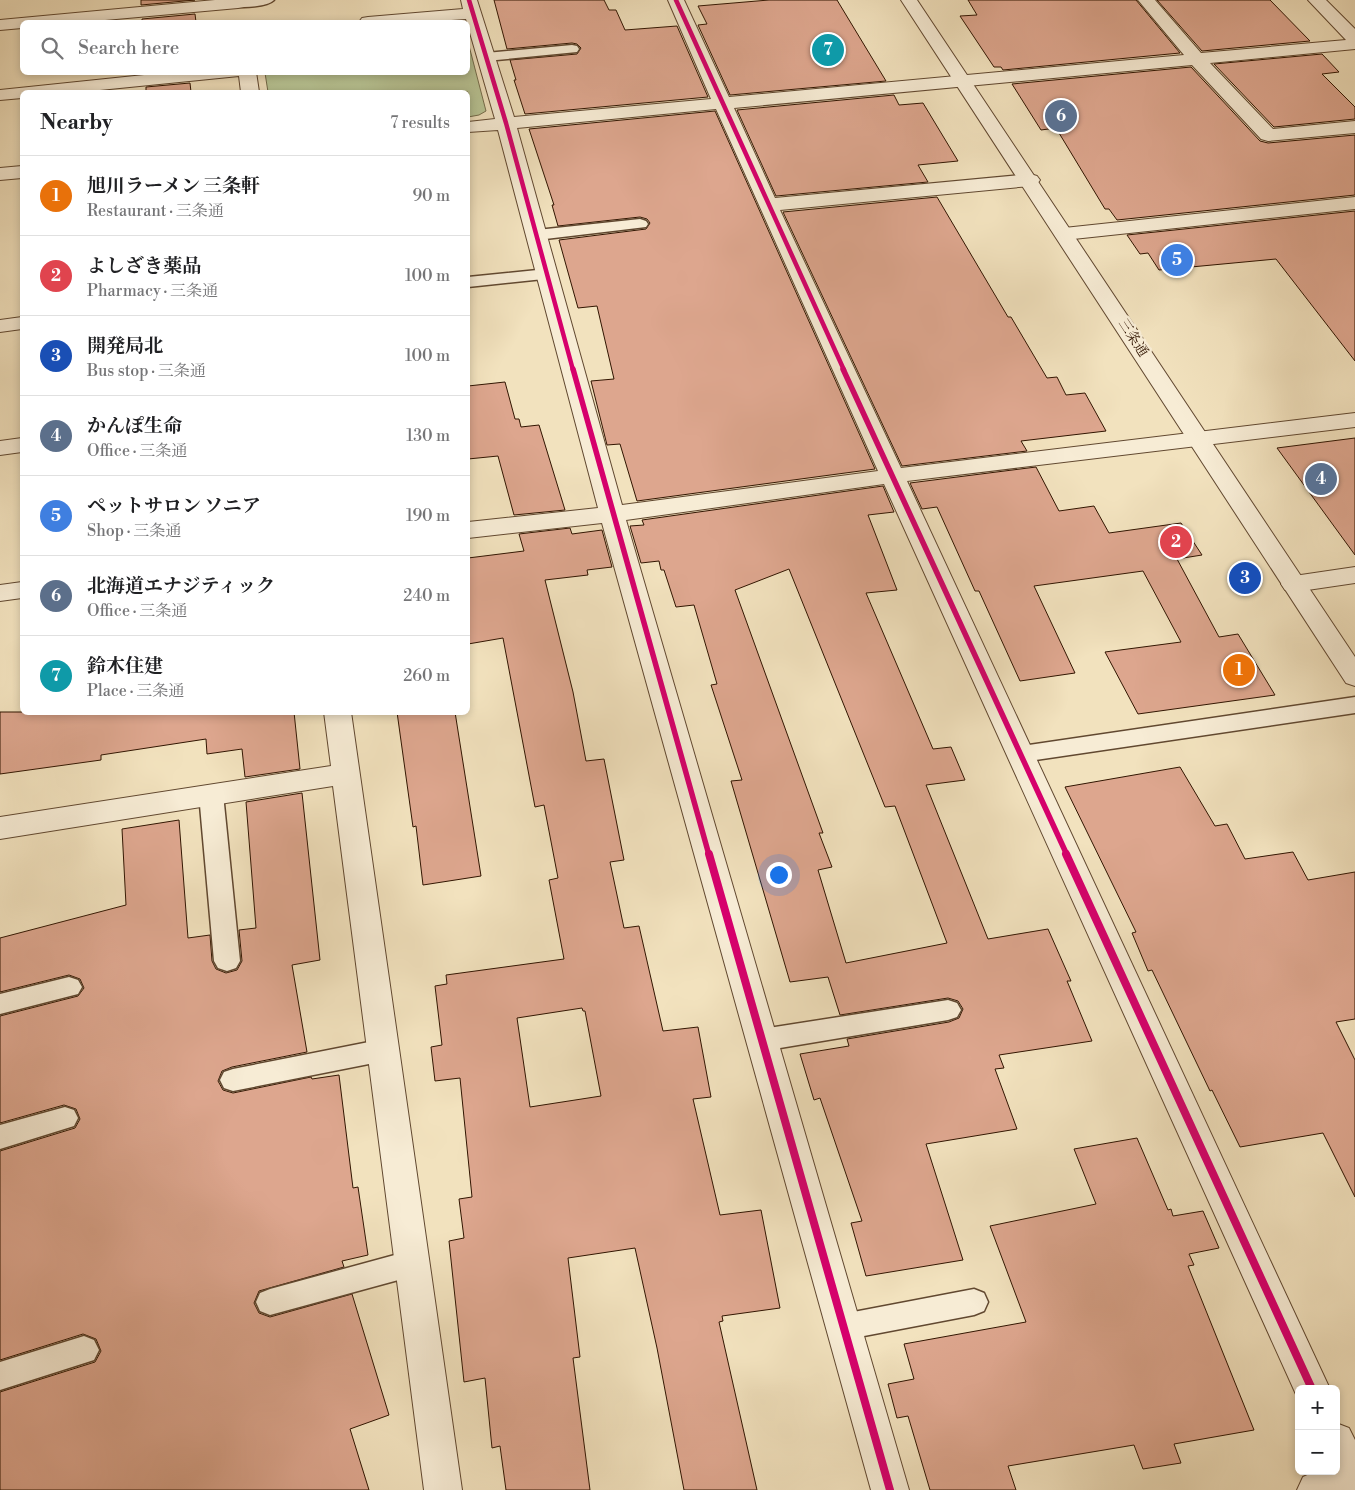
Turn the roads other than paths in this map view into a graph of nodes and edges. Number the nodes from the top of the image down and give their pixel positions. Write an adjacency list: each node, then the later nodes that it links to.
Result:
1 (267, 0): 6 (lane)
2 (676, 0): 25 (street)
3 (909, 0): 20 (street, 三条通)
4 (1146, 0): 17 (street)
5 (1316, 0): 13 (street)
6 (238, 1): 8 (street); 9 (street)
7 (471, 6): 10 (street); 16 (street)
8 (41, 20)
9 (241, 20)
10 (381, 20)
11 (20, 22): 12 (street)
12 (0, 24)
13 (1355, 39)
14 (1355, 44): 17 (street)
15 (572, 50): 16 (lane)
16 (486, 57): 26 (street)
17 (1197, 59): 20 (street); 28 (street)
18 (203, 75): 21 (street)
19 (247, 75): 22 (street)
20 (961, 80): 25 (street); 31 (street, 三条通)
21 (50, 90)
22 (250, 90)
23 (20, 93): 24 (street)
24 (0, 96)
25 (723, 103): 26 (street); 33 (street)
26 (506, 123): 27 (street); 36 (street)
27 (470, 127)
28 (1355, 127)
29 (20, 172): 30 (street)
30 (0, 174)
31 (1030, 180): 33 (street); 35 (street, 三条通)
32 (1355, 203): 35 (street)
33 (768, 205): 45 (street)
34 (640, 224): 36 (lane)
35 (1064, 234): 42 (street, 三条通)
36 (536, 235): 37 (street)
37 (547, 274): 38 (lane); 46 (street)
38 (470, 282)
39 (20, 323): 40 (street)
40 (0, 326)
41 (1355, 420): 42 (street)
42 (1199, 439): 45 (street); 49 (street, 三条通)
43 (20, 445): 44 (street)
44 (0, 448)
45 (893, 476): 46 (street); 55 (street)
46 (612, 514): 47 (street); 63 (street)
47 (470, 530)
48 (1355, 575): 49 (street)
49 (1294, 584): 52 (street, 三条通)
50 (20, 590): 51 (street)
51 (0, 593)
52 (1355, 677)
53 (1355, 704): 55 (lane)
54 (337, 715): 56 (street)
55 (1022, 754): 74 (street)
56 (346, 774): 57 (street); 64 (street)
57 (211, 794): 58 (street); 59 (lane)
58 (0, 828)
59 (227, 961)
60 (69, 987): 61 (lane)
61 (0, 1004)
62 (948, 1010): 63 (lane)
63 (762, 1040): 71 (street)
64 (384, 1050): 65 (lane); 68 (street)
65 (233, 1080)
66 (65, 1118): 67 (lane)
67 (0, 1137)
68 (413, 1263): 69 (lane); 77 (street)
69 (270, 1302)
70 (974, 1302): 71 (lane)
71 (843, 1327): 78 (street)
72 (84, 1350): 73 (lane)
73 (0, 1376)
74 (1310, 1385)
75 (1340, 1450): 76 (street)
76 (1355, 1482): 79 (street)
77 (444, 1490)
78 (890, 1490)
79 (1316, 1490)

